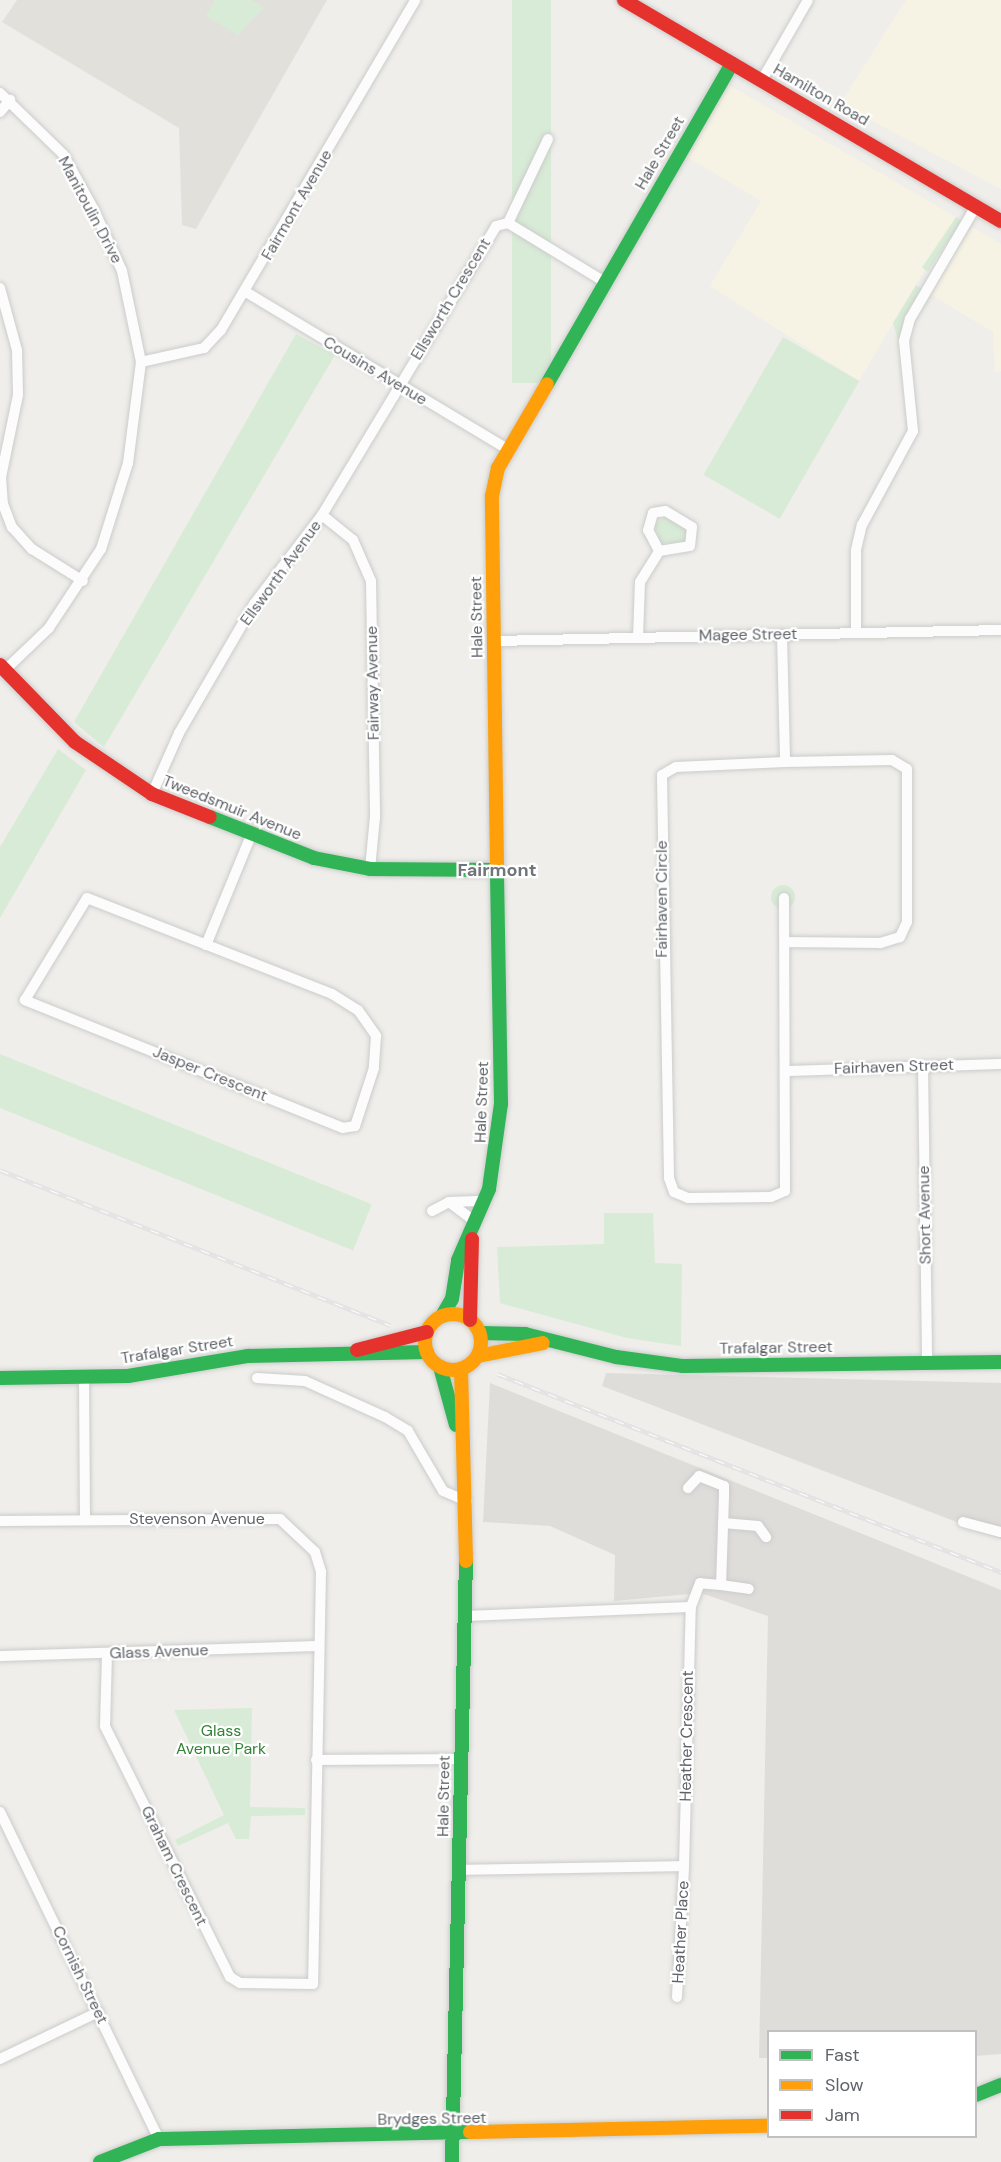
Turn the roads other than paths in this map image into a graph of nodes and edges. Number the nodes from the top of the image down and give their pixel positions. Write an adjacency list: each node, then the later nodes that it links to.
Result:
1 (415, 0): 16 (street, Fairmont Avenue)
2 (624, 0): 4 (street, Hamilton Road)
3 (808, 0): 5 (street)
4 (732, 63): 5 (street, Hamilton Road); 14 (street, Hale Street)
5 (762, 80): 10 (street, Hamilton Road)
6 (0, 93): 7 (street, Manitoulin Drive)
7 (10, 100): 8 (street); 17 (street, Manitoulin Drive)
8 (0, 112)
9 (548, 139): 13 (street)
10 (976, 206): 11 (street, Hamilton Road); 24 (street)
11 (995, 215): 12 (street, Hamilton Road)
12 (1001, 221)
13 (508, 223): 14 (street); 18 (street, Ellsworth Crescent)
14 (603, 281): 19 (street, Hale Street)
15 (0, 288): 22 (street)
16 (246, 292): 17 (street, Fairmont Avenue); 18 (street, Cousins Avenue)
17 (141, 362): 22 (street, Manitoulin Drive)
18 (399, 387): 19 (street, Cousins Avenue); 20 (street, Ellsworth Avenue)
19 (506, 448): 27 (street, Hale Street)
20 (322, 515): 30 (street, Ellsworth Avenue); 32 (street, Fairway Avenue)
21 (659, 551): 21 (street); 26 (street)
22 (83, 581): 28 (street, Manitoulin Drive)
23 (1001, 630): 24 (street, Magee Street)
24 (856, 633): 25 (street, Magee Street)
25 (782, 635): 26 (street, Magee Street); 29 (street)
26 (638, 638): 27 (street, Magee Street)
27 (494, 641): 33 (street, Hale Street)
28 (3, 668): 30 (street, Tweedsmuir Avenue)
29 (785, 762): 35 (street, Fairhaven Circle); 39 (street, Fairhaven Circle)
30 (152, 794): 31 (street, Tweedsmuir Avenue)
31 (252, 833): 32 (street, Tweedsmuir Avenue); 36 (street)
32 (369, 869): 33 (street, Tweedsmuir Avenue)
33 (498, 870): 40 (street, Hale Street)
34 (784, 898): 35 (street)
35 (786, 942): 39 (street, Fairhaven Circle)
36 (207, 945): 36 (street, Jasper Crescent)
37 (1001, 1064): 38 (street, Fairhaven Street)
38 (923, 1066): 39 (street, Fairhaven Street); 53 (street, Short Avenue)
39 (787, 1071)
40 (484, 1201): 41 (street); 43 (street, Hale Street)
41 (449, 1202): 42 (street); 43 (street)
42 (432, 1211)
43 (474, 1227): 44 (street, Hale Street); 45 (street, Hale Street)
44 (442, 1316): 45 (street); 46 (street)
45 (470, 1320): 47 (street)
46 (427, 1332): 49 (street); 50 (street, Trafalgar Street)
47 (480, 1333): 48 (street, Trafalgar Street); 51 (street)
48 (554, 1342): 51 (street, Trafalgar Street); 53 (street, Trafalgar Street)
49 (427, 1352): 50 (street, Trafalgar Street); 54 (street)
50 (323, 1356): 56 (street, Trafalgar Street)
51 (478, 1356): 55 (street)
52 (1001, 1362): 53 (street, Trafalgar Street)
53 (927, 1363)
54 (440, 1367): 55 (street); 59 (street, Hale Street)
55 (461, 1369): 59 (street, Hale Street)
56 (84, 1376): 57 (street, Trafalgar Street); 62 (street)
57 (0, 1378)
58 (257, 1378): 61 (street)
59 (459, 1432): 61 (street, Hale Street)
60 (688, 1488): 64 (street)
61 (468, 1501): 71 (street, Hale Street)
62 (85, 1520): 63 (street, Stevenson Avenue); 72 (street, Stevenson Avenue)
63 (0, 1521)
64 (723, 1522): 67 (street); 68 (street)
65 (963, 1522): 66 (street)
66 (1001, 1532)
67 (766, 1537)
68 (721, 1584): 69 (street); 70 (street)
69 (748, 1589)
70 (691, 1607): 71 (street); 78 (street, Heather Crescent)
71 (464, 1616): 75 (street, Hale Street)
72 (319, 1646): 73 (street, Glass Avenue); 76 (street, Stevenson Avenue)
73 (106, 1654): 74 (street, Glass Avenue); 80 (street, Graham Crescent)
74 (0, 1656)
75 (461, 1759): 76 (street); 79 (street, Hale Street)
76 (316, 1760): 80 (street, Stevenson Avenue)
77 (0, 1812): 82 (street, Cornish Street)
78 (684, 1866): 79 (street); 81 (street, Heather Place)
79 (458, 1870): 87 (street, Hale Street)
80 (314, 1966)
81 (677, 1997)
82 (98, 2012): 83 (street); 88 (street, Cornish Street)
83 (0, 2059)
84 (1001, 2085): 85 (street)
85 (977, 2094)
86 (767, 2126): 87 (street, Brydges Street)
87 (452, 2136): 88 (street, Brydges Street); 90 (street, Hale Street)
88 (159, 2139): 89 (street, Brydges Street)
89 (100, 2162)
90 (452, 2162)

